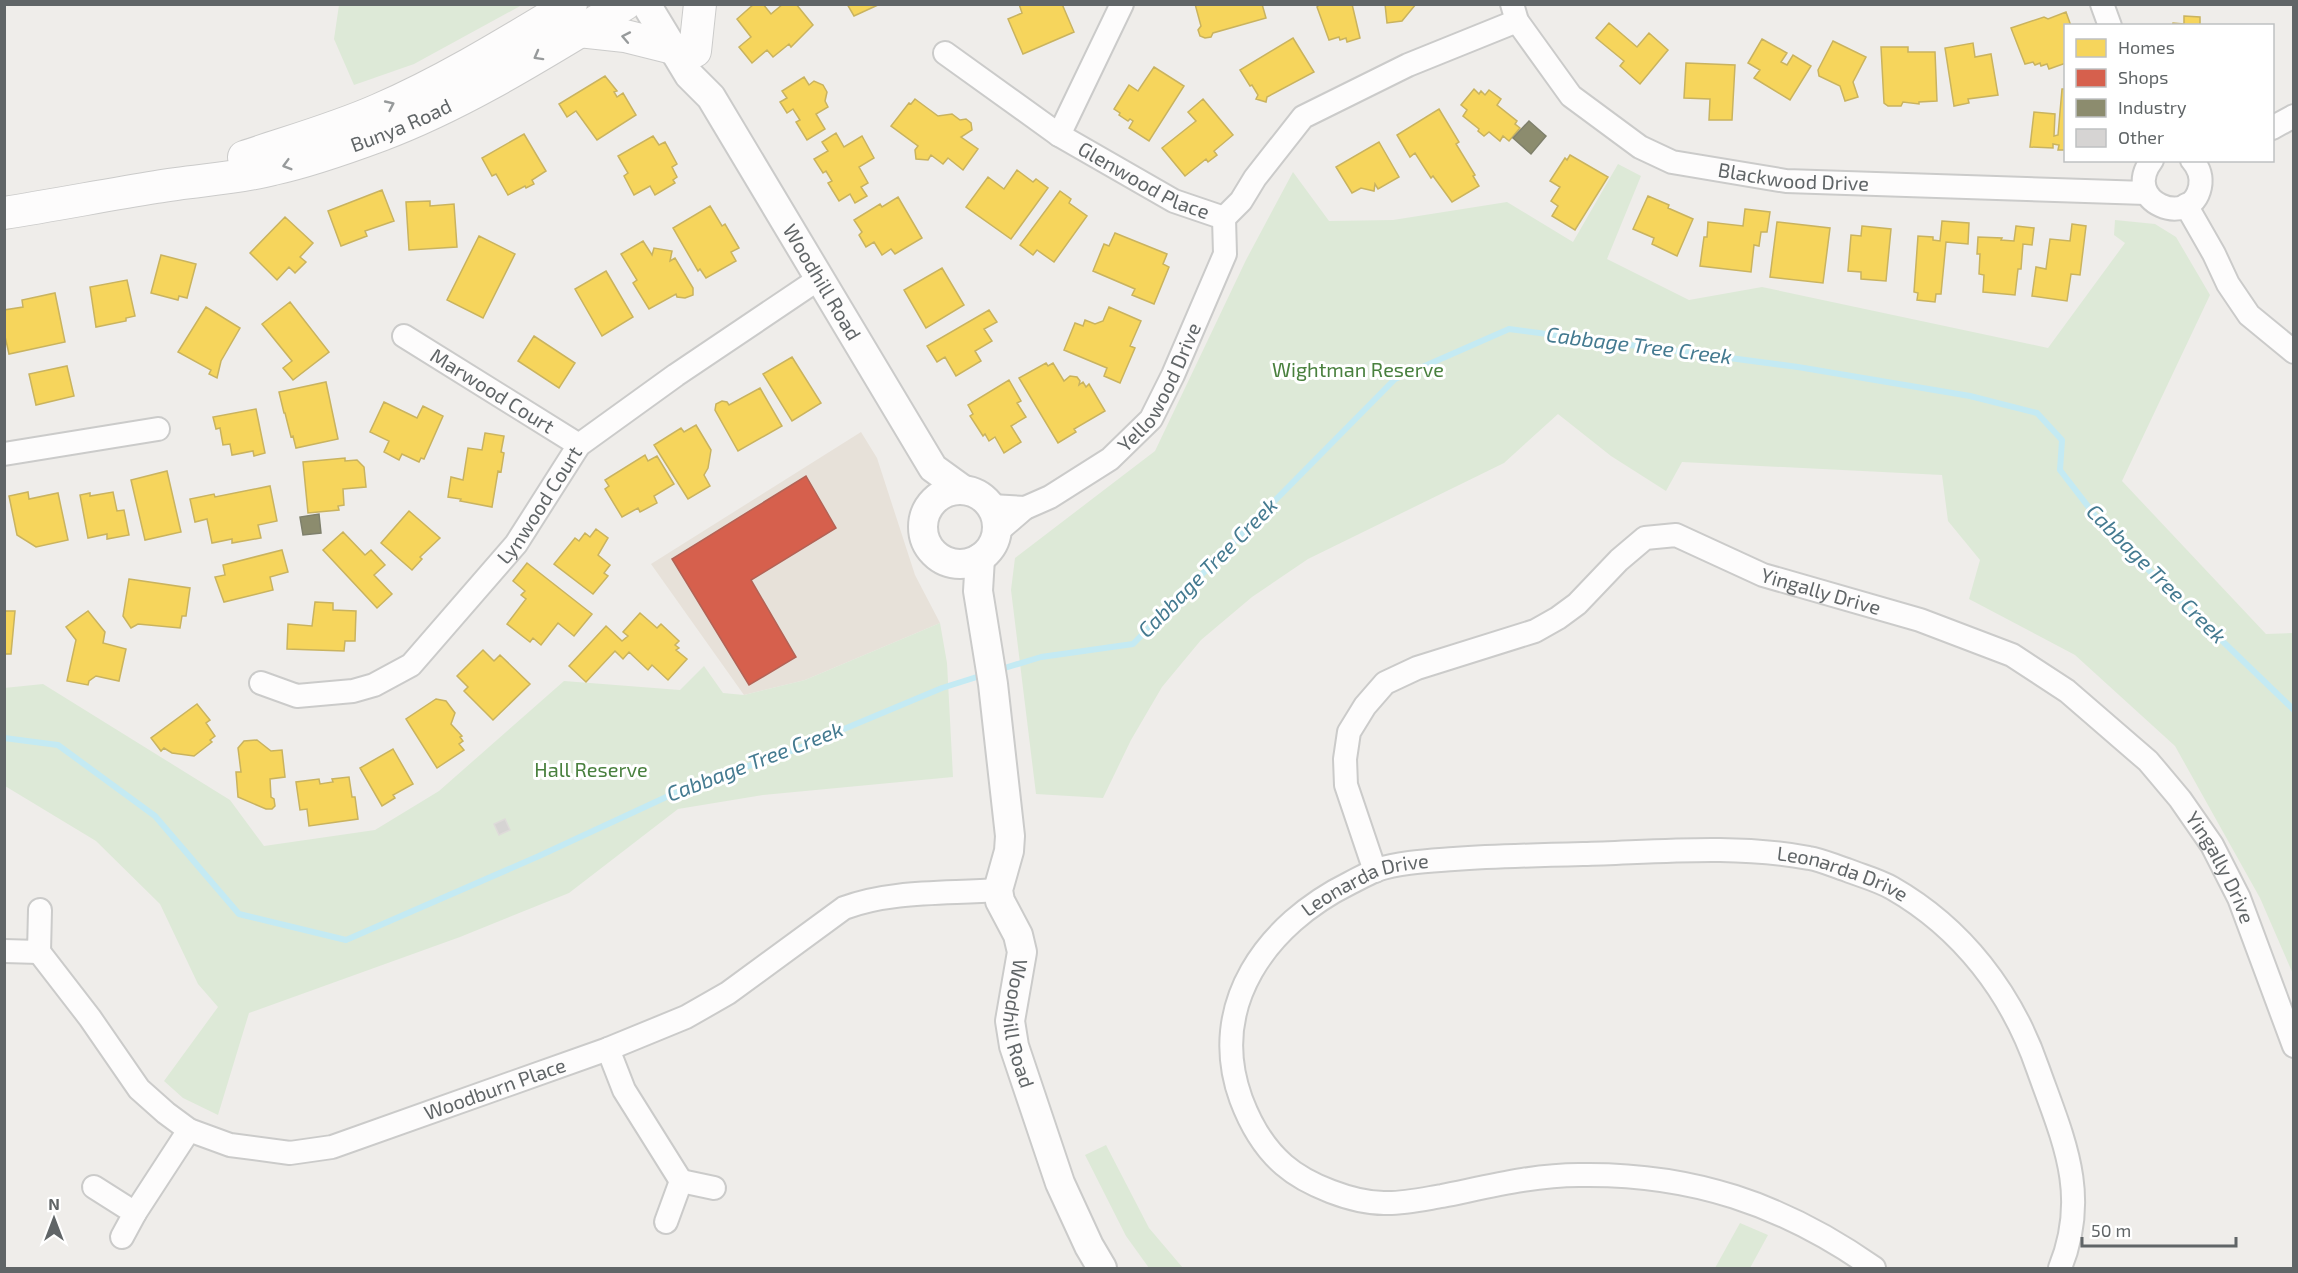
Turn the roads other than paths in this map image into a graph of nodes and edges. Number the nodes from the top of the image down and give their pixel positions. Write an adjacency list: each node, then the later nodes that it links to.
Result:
1 (625, 4): 8 (main road, Bunya Road)
2 (646, 4): 10 (street, Woodhill Road)
3 (667, 4): 10 (street, Woodhill Road)
4 (700, 4): 10 (main road)
5 (1122, 4): 14 (street)
6 (2102, 4): 9 (street)
7 (1514, 13): 17 (street, Blackwood Drive); 20 (street, Glenwood Place)
8 (575, 18): 10 (main road, one-way to 8); 19 (main road, Bunya Road)
9 (2109, 24)
10 (684, 50): 21 (street, Woodhill Road)
11 (945, 53): 14 (street, Glenwood Place)
12 (2294, 116): 13 (street)
13 (2274, 127)
14 (1059, 135): 20 (street, Glenwood Place)
15 (2151, 162): 17 (street)
16 (2202, 164): 18 (street)
17 (2146, 193): 18 (street)
18 (2186, 205): 23 (street)
19 (4, 213)
20 (1224, 218): 28 (street, Yellowood Drive)
21 (820, 278): 25 (street, Lynwood Court); 27 (street, Woodhill Road)
22 (404, 336): 25 (street, Marwood Court)
23 (2294, 352)
24 (158, 429): 26 (street)
25 (579, 445): 30 (street, Lynwood Court)
26 (4, 454)
27 (949, 494): 28 (street); 29 (street)
28 (994, 519): 29 (street)
29 (970, 561): 32 (street)
30 (261, 683)
31 (1375, 871): 36 (street, Yingally Drive); 46 (street, Leonarda Drive); 47 (street, Leonarda Drive)
32 (998, 890): 37 (street, Woodburn Place); 45 (street, Woodhill Road)
33 (40, 910): 35 (street)
34 (4, 951): 35 (street)
35 (39, 952): 38 (street, Woodburn Place)
36 (2294, 1046)
37 (608, 1049): 38 (street, Woodburn Place); 39 (street)
38 (189, 1130): 42 (street)
39 (681, 1181): 41 (street); 43 (street)
40 (94, 1187): 42 (street)
41 (714, 1188)
42 (135, 1213): 44 (street)
43 (666, 1222)
44 (122, 1237)
45 (1102, 1269)
46 (1874, 1269)
47 (2060, 1269)

